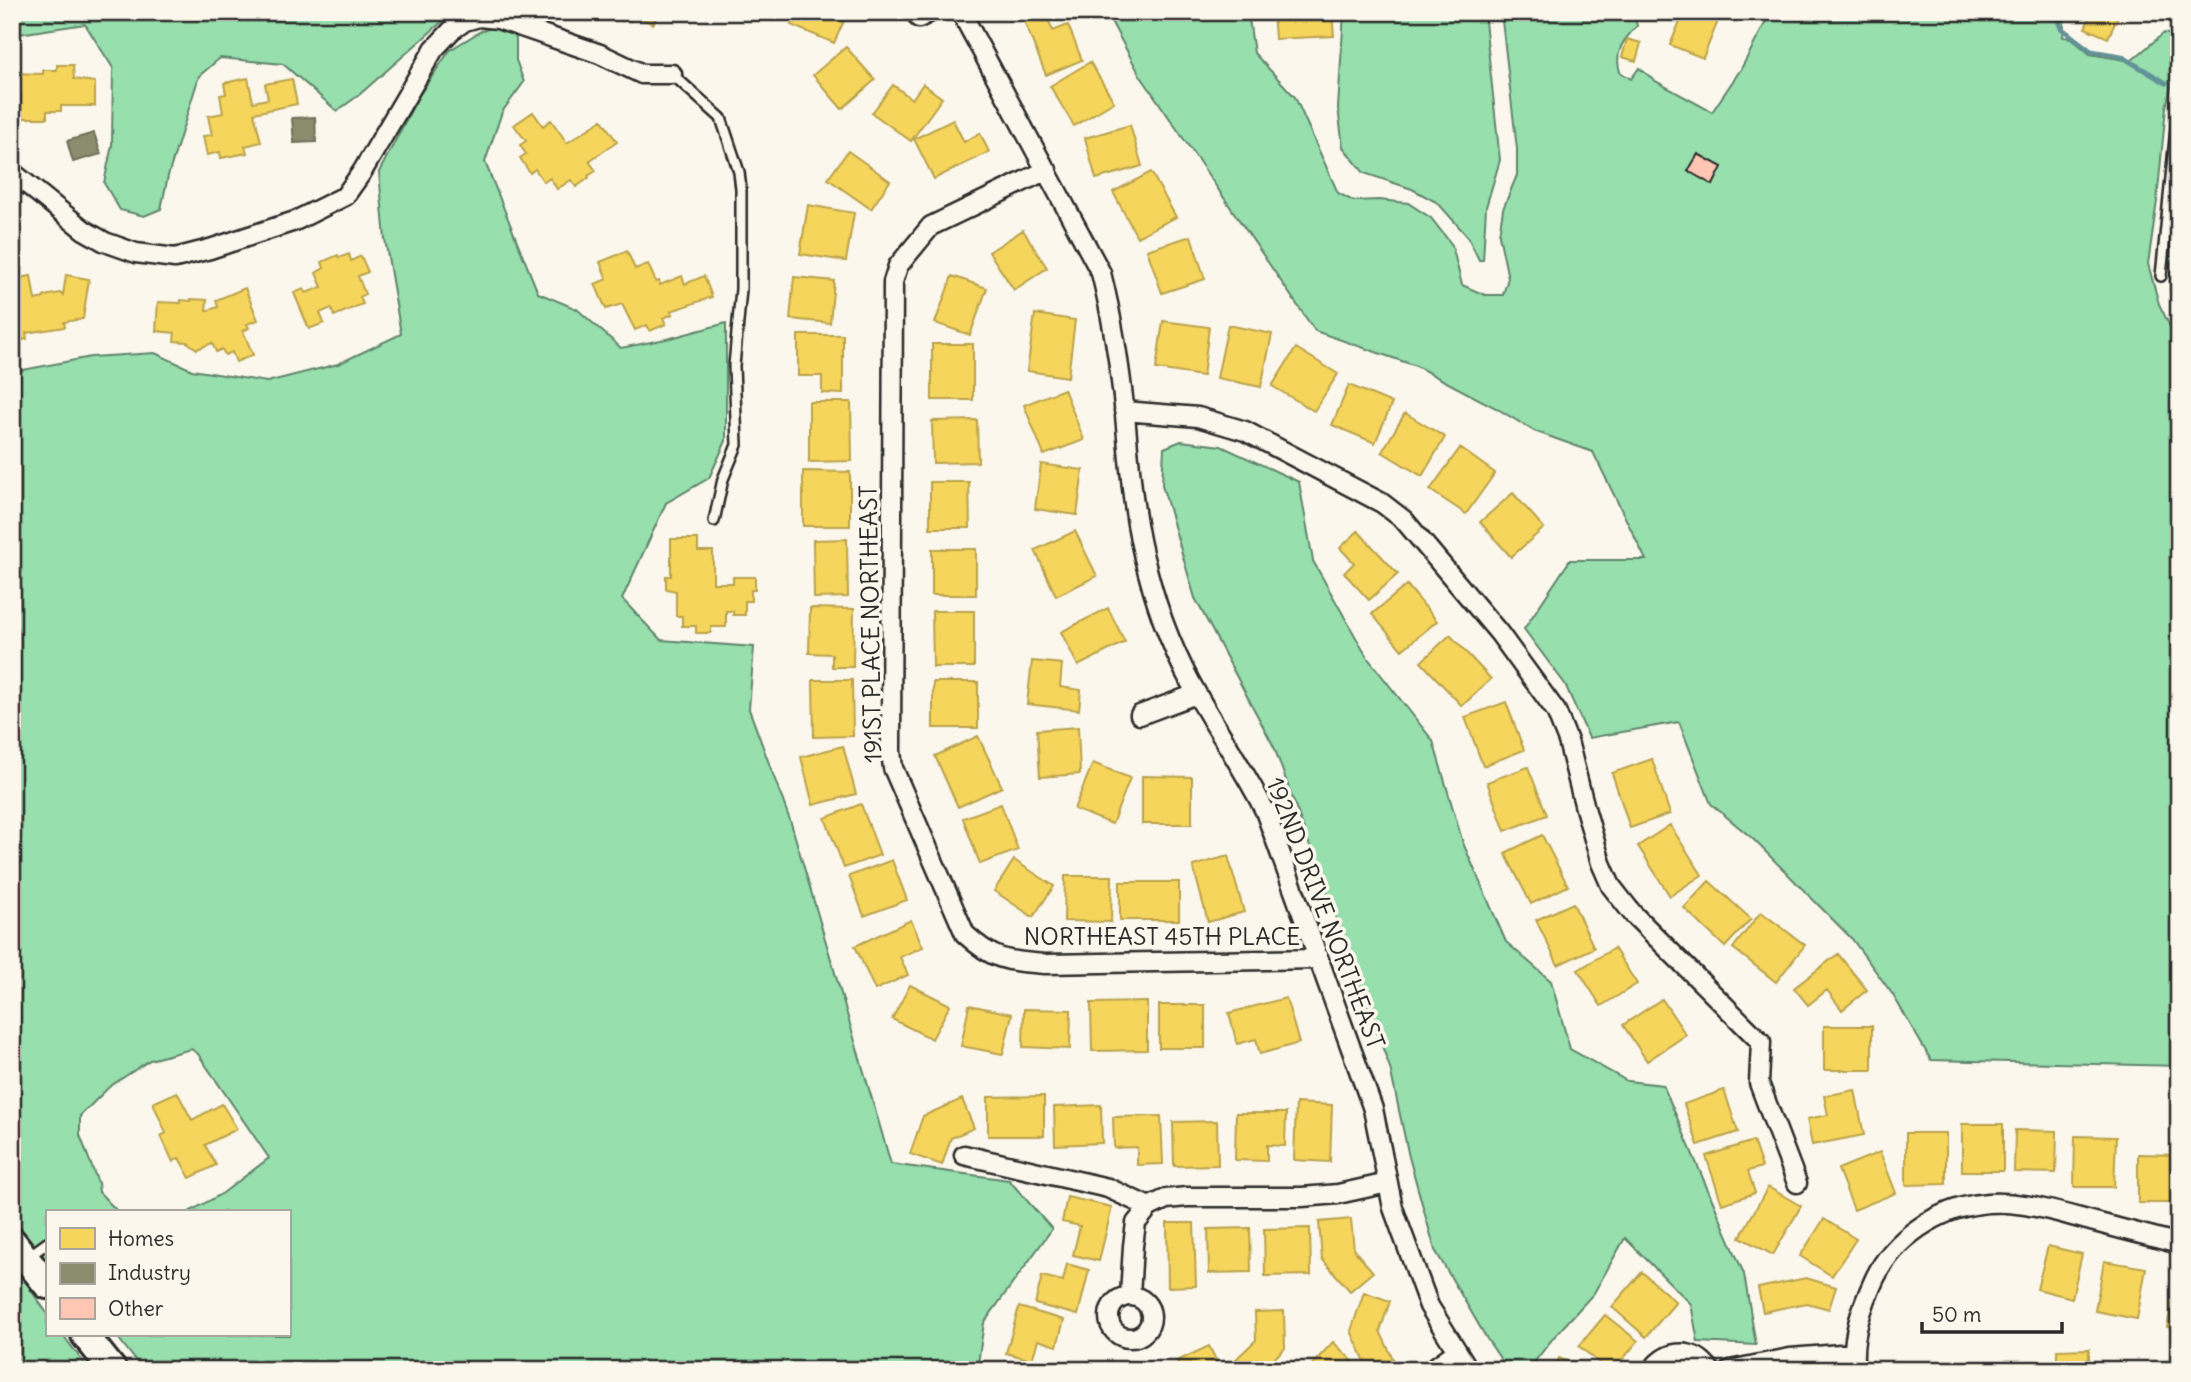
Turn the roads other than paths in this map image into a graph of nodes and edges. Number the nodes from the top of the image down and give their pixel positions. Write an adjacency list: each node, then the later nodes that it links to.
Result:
1 (961, 12): 4 (street, 192ND DRIVE NORTHEAST)
2 (672, 74): 5 (street); 8 (lane)
3 (2179, 99): 6 (lane)
4 (1047, 170): 7 (street, 192ND DRIVE NORTHEAST); 12 (street, 191ST PLACE NORTHEAST)
5 (12, 172)
6 (2161, 276)
7 (1124, 411): 9 (street, 192ND DRIVE NORTHEAST); 15 (street)
8 (714, 521)
9 (1196, 694): 10 (street); 11 (street, 192ND DRIVE NORTHEAST)
10 (1140, 715)
11 (1318, 959): 12 (street, NORTHEAST 45TH PLACE); 14 (street, 192ND DRIVE NORTHEAST)
12 (1007, 961)
13 (964, 1155): 16 (street)
14 (1388, 1183): 16 (street); 22 (street, 192ND DRIVE NORTHEAST)
15 (1797, 1183)
16 (1149, 1207): 20 (street)
17 (2179, 1244): 23 (street)
18 (29, 1247): 19 (main road)
19 (46, 1283)
20 (1130, 1296)
21 (86, 1336): 24 (main road)
22 (1457, 1351): 25 (street); 26 (street, 192ND DRIVE NORTHEAST)
23 (1854, 1361): 29 (street)
24 (113, 1370)
25 (1431, 1370)
26 (1469, 1370)
27 (1652, 1370): 28 (street)
28 (1710, 1370)
29 (1730, 1370)

